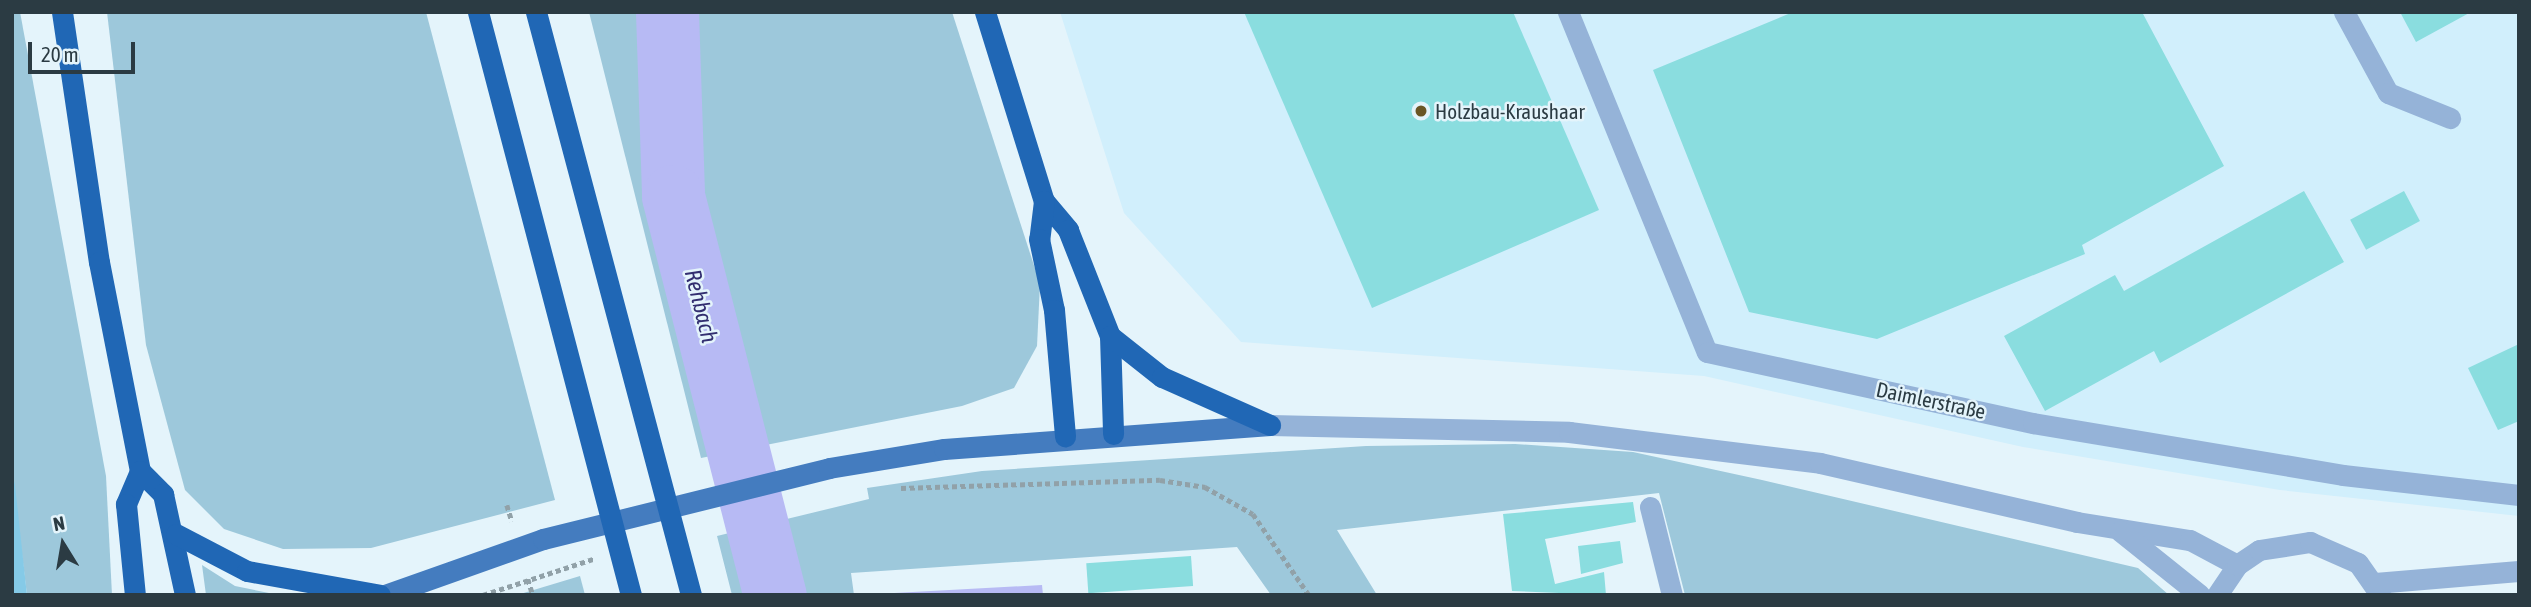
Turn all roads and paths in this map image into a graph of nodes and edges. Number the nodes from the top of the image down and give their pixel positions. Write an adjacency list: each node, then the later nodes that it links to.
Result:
1 (62, 12): 13 (highway)
2 (475, 12): 25 (highway)
3 (536, 12): 26 (highway)
4 (985, 12): 8 (highway)
5 (1568, 12): 15 (street, Daimlerstraße)
6 (2344, 12): 7 (street)
7 (2450, 118)
8 (1044, 201): 9 (highway); 12 (highway)
9 (1110, 336): 10 (highway); 11 (highway)
10 (1270, 425): 11 (main road); 17 (street)
11 (1113, 434): 12 (main road)
12 (1065, 437): 24 (main road)
13 (140, 471): 18 (highway); 22 (highway)
14 (889, 488): 27 (path)
15 (2519, 495)
16 (1650, 507): 28 (street)
17 (2118, 530): 19 (street); 29 (street)
18 (176, 534): 23 (highway); 24 (highway)
19 (2237, 565): 21 (street); 30 (street)
20 (2519, 571): 21 (street)
21 (2378, 589)
22 (135, 595)
23 (185, 595)
24 (383, 595)
25 (631, 595)
26 (691, 595)
27 (1309, 595)
28 (1672, 595)
29 (2200, 595)
30 (2217, 595)

